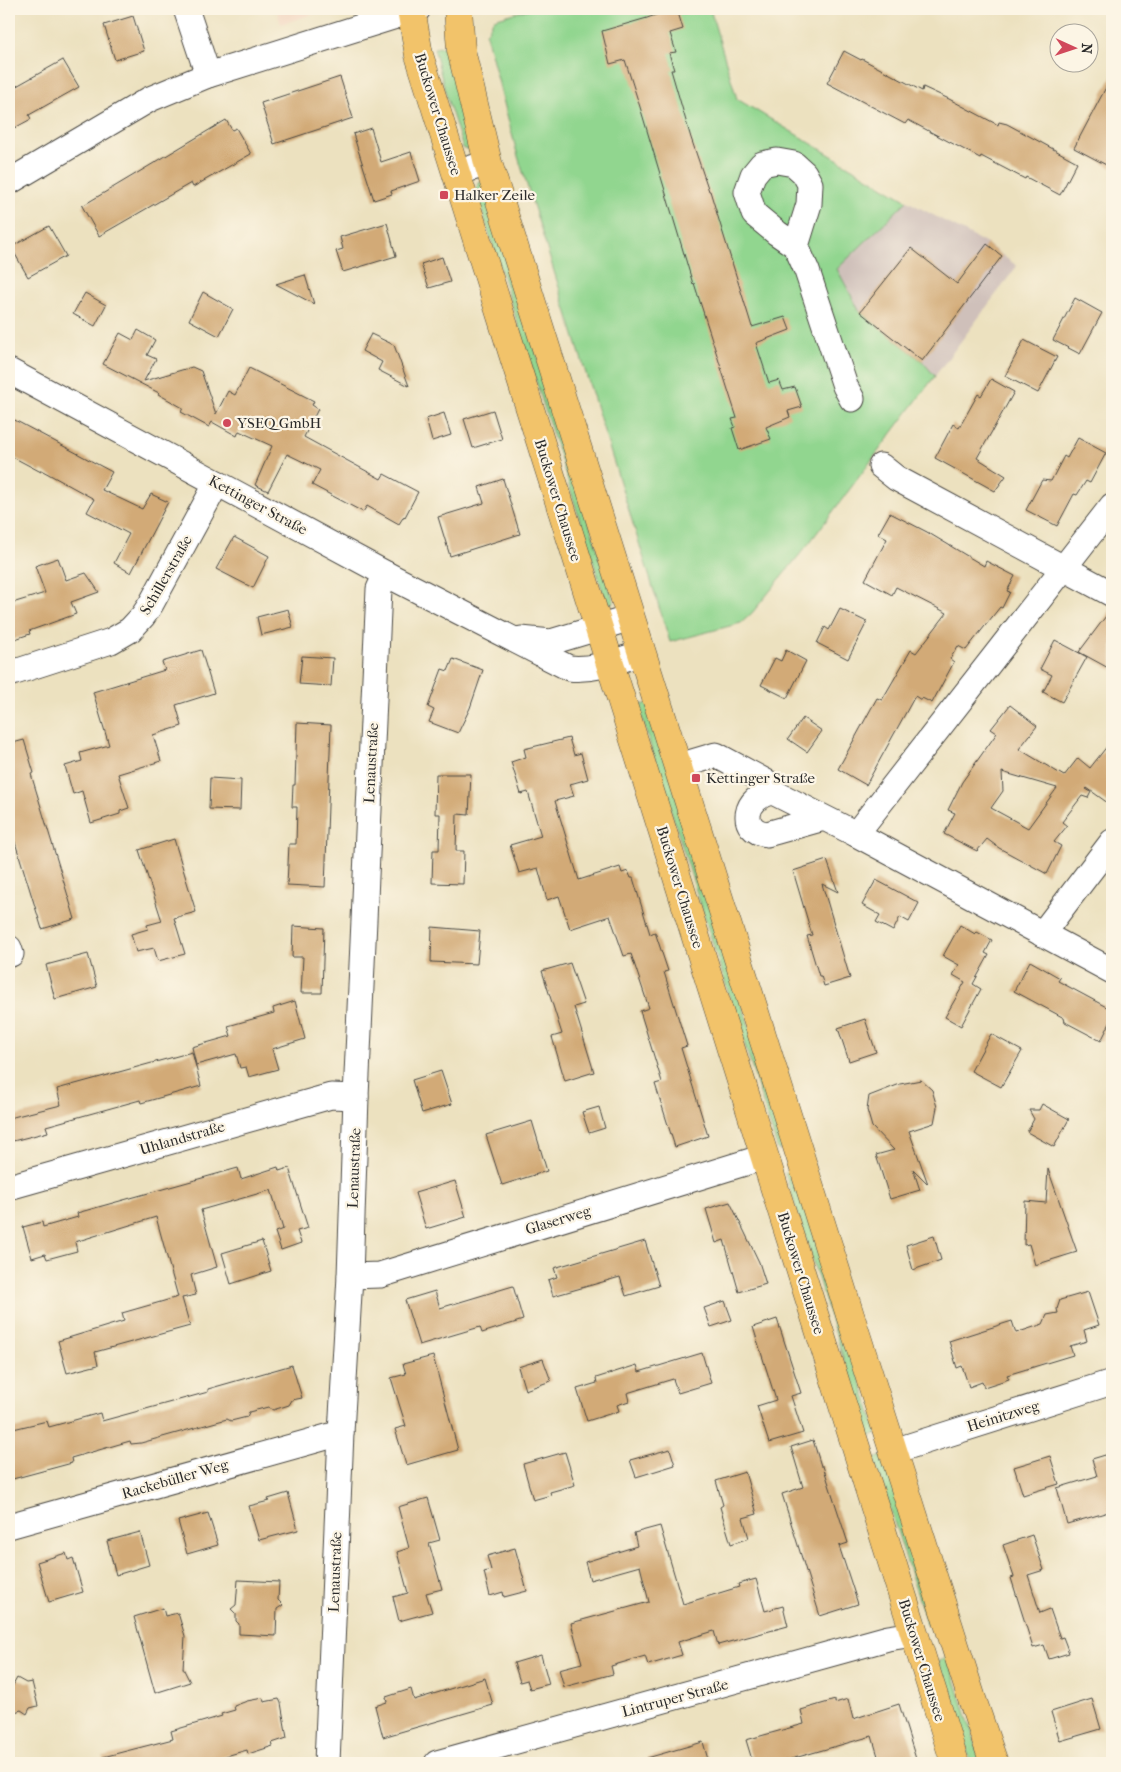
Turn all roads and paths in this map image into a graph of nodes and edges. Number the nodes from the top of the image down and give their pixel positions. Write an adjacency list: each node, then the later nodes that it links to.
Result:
1 (186, 9): 4 (street)
2 (413, 9): 4 (street); 6 (main road, Buckower Chaussee)
3 (458, 9): 5 (main road)
4 (208, 75): 7 (street)
5 (488, 163): 6 (street); 17 (main road)
6 (456, 173): 18 (main road, Buckower Chaussee)
7 (9, 182)
8 (796, 246): 10 (street)
9 (9, 371): 12 (street, Kettinger Straße)
10 (852, 400)
11 (881, 466): 14 (street)
12 (217, 483): 15 (street, Kettinger Straße); 22 (street, Schillerstraße)
13 (1112, 506): 14 (street)
14 (1064, 568): 16 (street); 26 (street)
15 (386, 574): 19 (street, Kettinger Straße); 30 (street, Lenaustraße)
16 (1112, 594)
17 (631, 618): 18 (street, Kettinger Straße); 20 (main road)
18 (599, 629): 19 (street, Kettinger Straße); 21 (main road, Buckower Chaussee)
19 (509, 638): 21 (street, Kettinger Straße)
20 (642, 653): 21 (street, Kettinger Straße); 23 (main road)
21 (610, 663): 31 (main road, Buckower Chaussee)
22 (9, 674)
23 (678, 766): 24 (street); 36 (main road)
24 (773, 792): 25 (street); 25 (street)
25 (824, 818): 26 (street)
26 (856, 834): 28 (street)
27 (1112, 842): 28 (street)
28 (1042, 934): 29 (street)
29 (1112, 971)
30 (356, 1097): 32 (street, Uhlandstraße); 33 (street, Lenaustraße)
31 (764, 1157): 33 (street, Glaserweg); 38 (main road, Buckower Chaussee)
32 (9, 1188)
33 (350, 1276): 35 (street, Lenaustraße)
34 (1112, 1382): 36 (street, Heinitzweg)
35 (341, 1433): 37 (street, Rackebüller Weg); 39 (street, Lenaustraße)
36 (894, 1450): 42 (main road)
37 (9, 1526)
38 (914, 1634): 40 (street, Lintruper Straße); 41 (main road, Buckower Chaussee)
39 (327, 1763)
40 (437, 1763)
41 (955, 1763)
42 (994, 1763)

